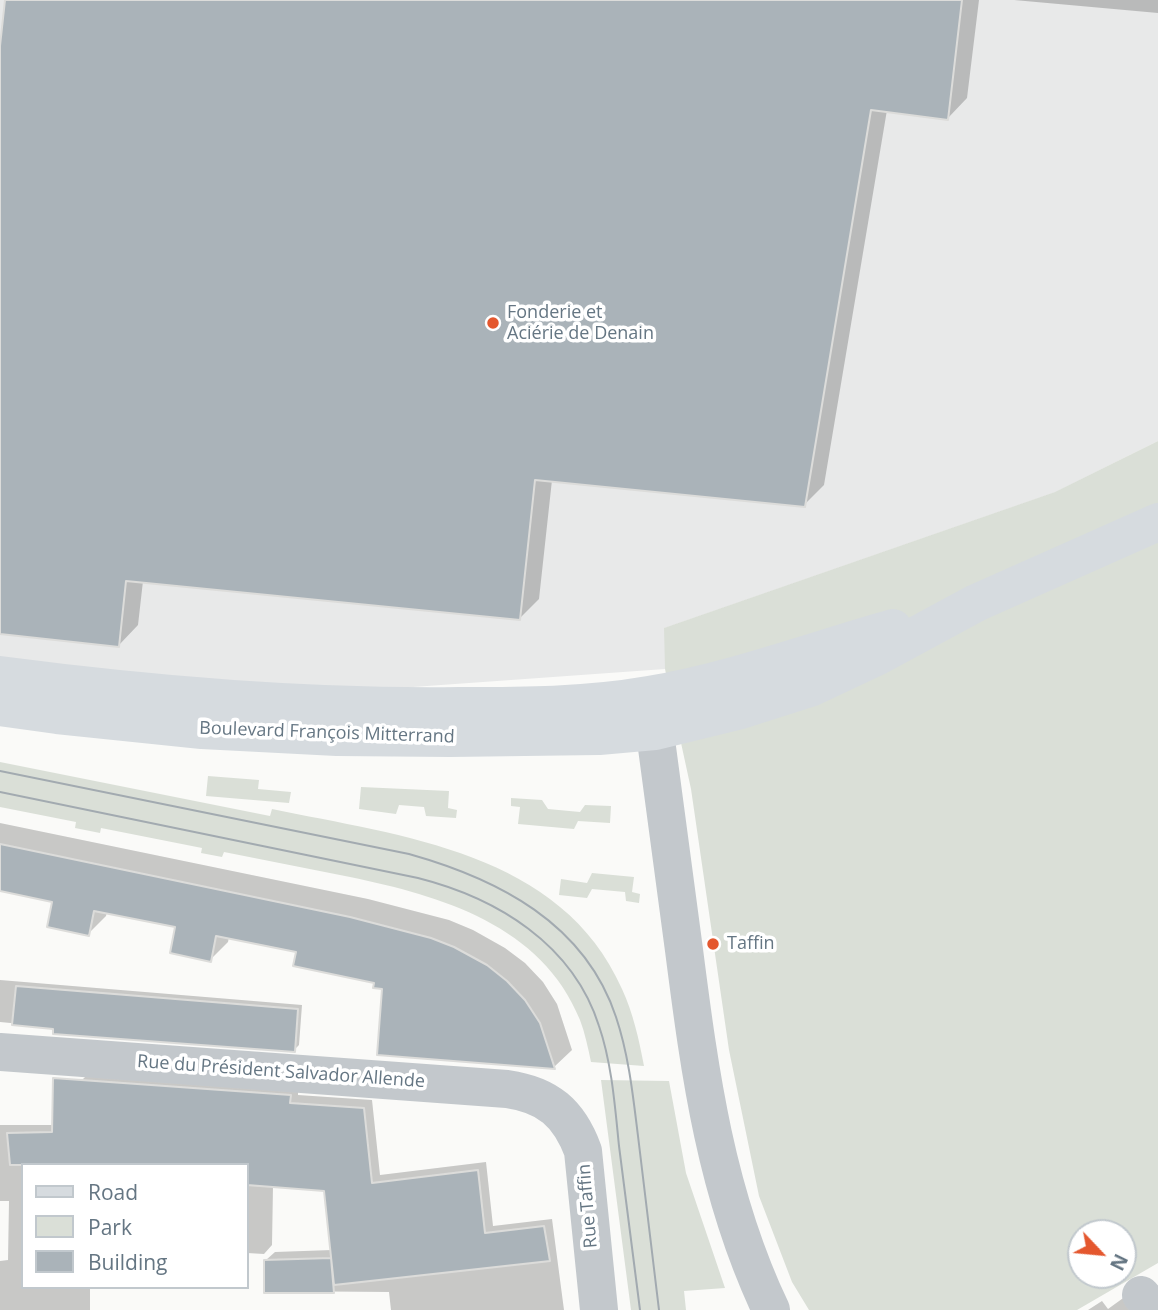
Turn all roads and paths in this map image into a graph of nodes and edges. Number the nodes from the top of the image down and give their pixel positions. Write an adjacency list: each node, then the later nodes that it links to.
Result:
1 (1158, 523): 4 (main road, Boulevard François Mitterrand)
2 (0, 675): 4 (main road, Boulevard François Mitterrand)
3 (0, 707): 4 (main road, Boulevard François Mitterrand)
4 (652, 713): 8 (street)
5 (0, 1052): 6 (street, Rue du Président Salvador Allende)
6 (558, 1110): 7 (street, Rue Taffin)
7 (598, 1310)
8 (771, 1310)

